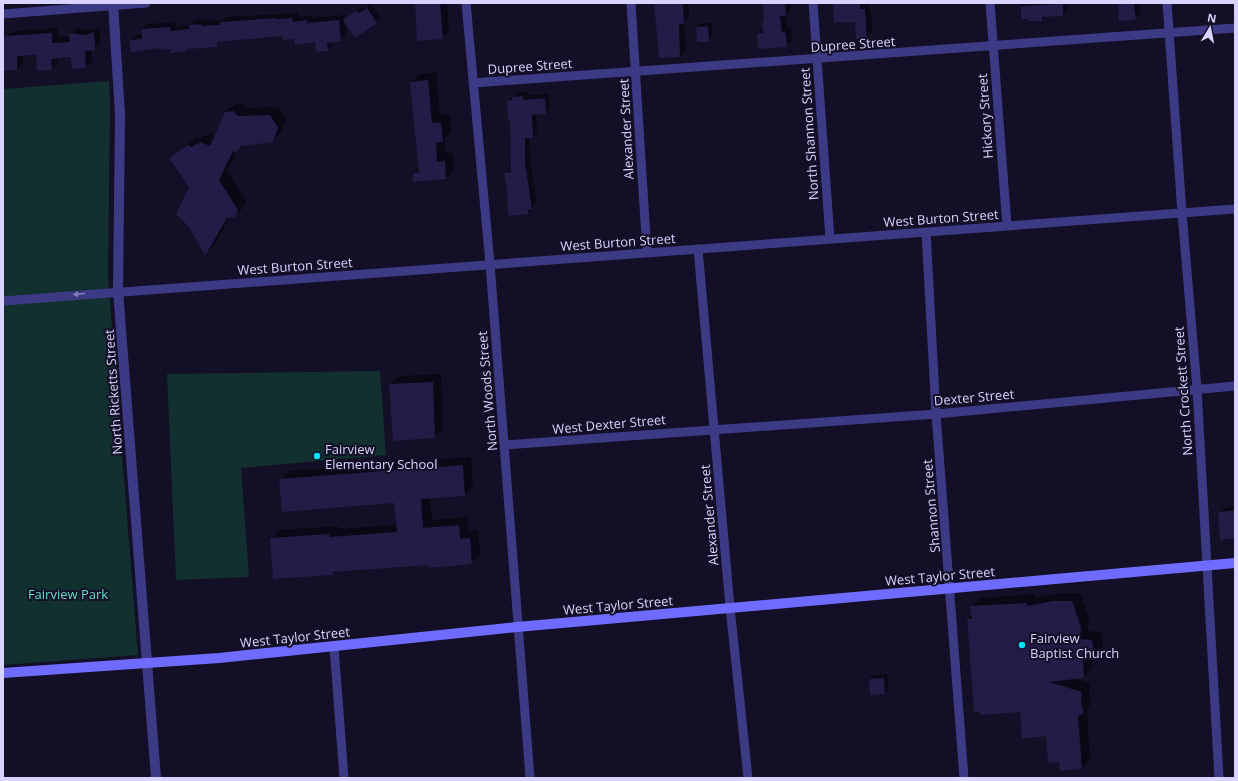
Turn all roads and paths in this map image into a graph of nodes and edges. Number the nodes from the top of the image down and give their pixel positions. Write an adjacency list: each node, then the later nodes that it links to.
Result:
1 (146, 3): 7 (street)
2 (466, 3): 14 (street, North Woods Street)
3 (631, 3): 13 (street, Alexander Street)
4 (813, 3): 12 (street, North Shannon Street)
5 (990, 3): 11 (street, Hickory Street)
6 (1167, 3): 10 (street, North Crockett Street)
7 (113, 4): 8 (street); 23 (street, North Ricketts Street)
8 (3, 14)
9 (1235, 28): 10 (street, Dupree Street)
10 (1169, 34): 11 (street, Dupree Street); 16 (street, North Crockett Street)
11 (993, 47): 12 (street, Dupree Street); 17 (street, Hickory Street)
12 (817, 59): 13 (street, Dupree Street); 19 (street, North Shannon Street)
13 (636, 72): 14 (street, Dupree Street); 21 (street, Alexander Street)
14 (473, 83): 22 (street, North Woods Street)
15 (1235, 209): 16 (street, West Burton Street)
16 (1182, 213): 17 (street, West Burton Street); 26 (street, North Crockett Street)
17 (1007, 226): 18 (street, West Burton Street)
18 (926, 232): 19 (street, West Burton Street); 27 (street, Shannon Street)
19 (830, 239): 20 (street, West Burton Street)
20 (698, 249): 21 (street, West Burton Street); 28 (street, Alexander Street)
21 (647, 253): 22 (street, West Burton Street)
22 (490, 264): 23 (street, West Burton Street); 29 (street, North Woods Street)
23 (118, 291): 24 (street, West Burton Street, one-way to 24); 36 (street, North Ricketts Street)
24 (3, 301)
25 (1235, 386): 26 (street, Dexter Street)
26 (1197, 389): 27 (street, Dexter Street); 31 (street, North Crockett Street)
27 (936, 414): 28 (street, Dexter Street); 32 (street, Shannon Street)
28 (715, 428): 29 (street, West Dexter Street); 33 (street, Alexander Street)
29 (504, 445): 34 (street, North Woods Street)
30 (1235, 563): 31 (main road, West Taylor Street)
31 (1208, 566): 32 (main road, West Taylor Street); 43 (street, North Crockett Street)
32 (951, 588): 33 (main road, West Taylor Street); 42 (street, Shannon Street)
33 (730, 607): 34 (main road, West Taylor Street); 41 (street, Alexander Street)
34 (518, 627): 35 (main road, West Taylor Street); 40 (street, North Woods Street)
35 (334, 646): 36 (main road, West Taylor Street); 39 (street)
36 (147, 664): 37 (main road, West Taylor Street); 38 (street, North Ricketts Street)
37 (3, 673)
38 (156, 778)
39 (344, 778)
40 (530, 778)
41 (748, 778)
42 (964, 778)
43 (1219, 778)

